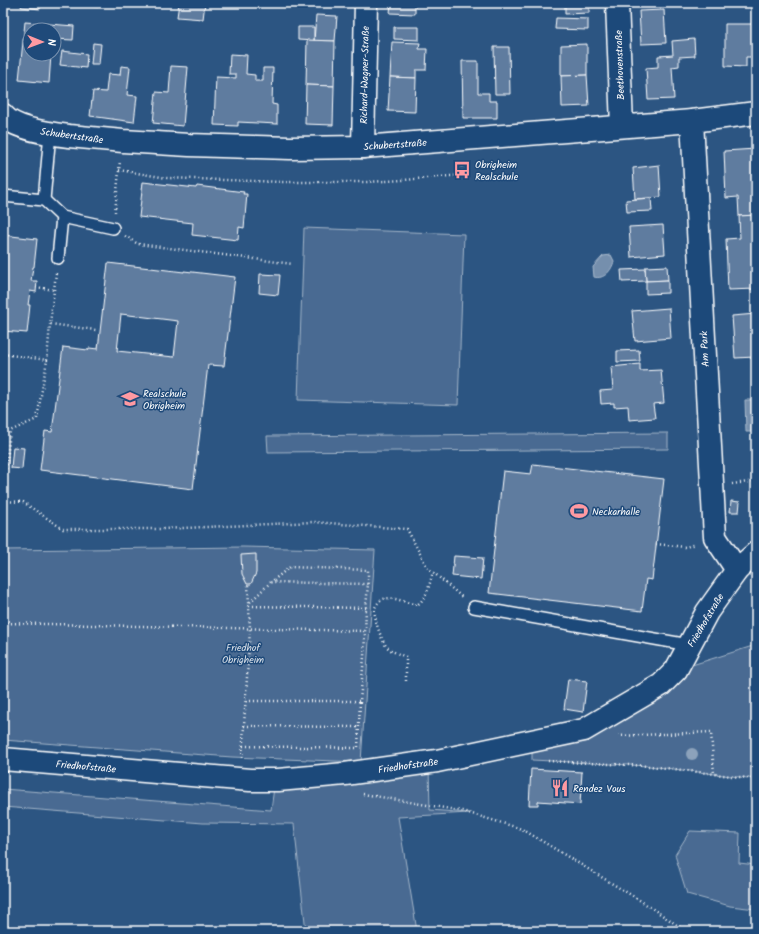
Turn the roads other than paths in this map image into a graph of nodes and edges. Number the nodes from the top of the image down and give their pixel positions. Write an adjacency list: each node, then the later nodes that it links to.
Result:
1 (366, 3): 8 (street, Richard-Wagner-Straße)
2 (617, 3): 6 (street, Beethovenstraße)
3 (756, 113): 5 (street, Schubertstraße)
4 (3, 116): 7 (street, Schubertstraße)
5 (692, 121): 6 (street, Schubertstraße); 15 (street, Am Park)
6 (622, 126): 8 (street, Schubertstraße)
7 (42, 131): 8 (street, Schubertstraße); 10 (lane)
8 (362, 147)
9 (3, 196): 10 (lane)
10 (44, 200): 11 (lane)
11 (62, 217): 12 (lane); 13 (lane)
12 (113, 228)
13 (58, 258)
14 (756, 554): 15 (street, Friedhofstraße)
15 (737, 570): 17 (street, Friedhofstraße)
16 (474, 607): 17 (lane)
17 (689, 645): 18 (street, Friedhofstraße)
18 (3, 759)

